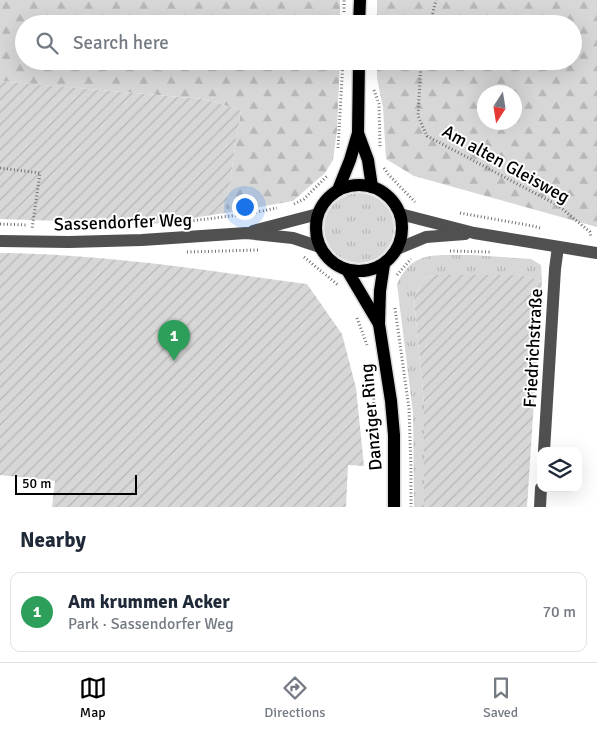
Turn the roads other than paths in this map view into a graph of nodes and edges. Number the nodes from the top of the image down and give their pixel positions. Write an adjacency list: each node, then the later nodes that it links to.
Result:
1 (360, 0): 2 (main road)
2 (359, 15)
3 (359, 70): 4 (main road)
4 (358, 133): 5 (main road); 6 (main road)
5 (372, 187): 6 (main road); 8 (main road)
6 (338, 190): 7 (main road)
7 (318, 214): 9 (street, Sassendorfer Weg); 12 (main road)
8 (400, 214): 10 (street); 14 (main road)
9 (246, 233): 11 (street, Sassendorfer Weg); 12 (street, Sassendorfer Weg)
10 (474, 233): 13 (street); 14 (street)
11 (0, 241)
12 (320, 247): 17 (main road)
13 (558, 247): 15 (street); 19 (street, Friedrichstraße)
14 (397, 249): 16 (main road)
15 (596, 253)
16 (384, 264): 17 (main road); 18 (main road, Danziger Ring)
17 (347, 270): 18 (main road, Danziger Ring)
18 (379, 324): 21 (main road, Danziger Ring)
19 (544, 447)
20 (541, 492): 22 (street)
21 (394, 507)
22 (540, 507)

